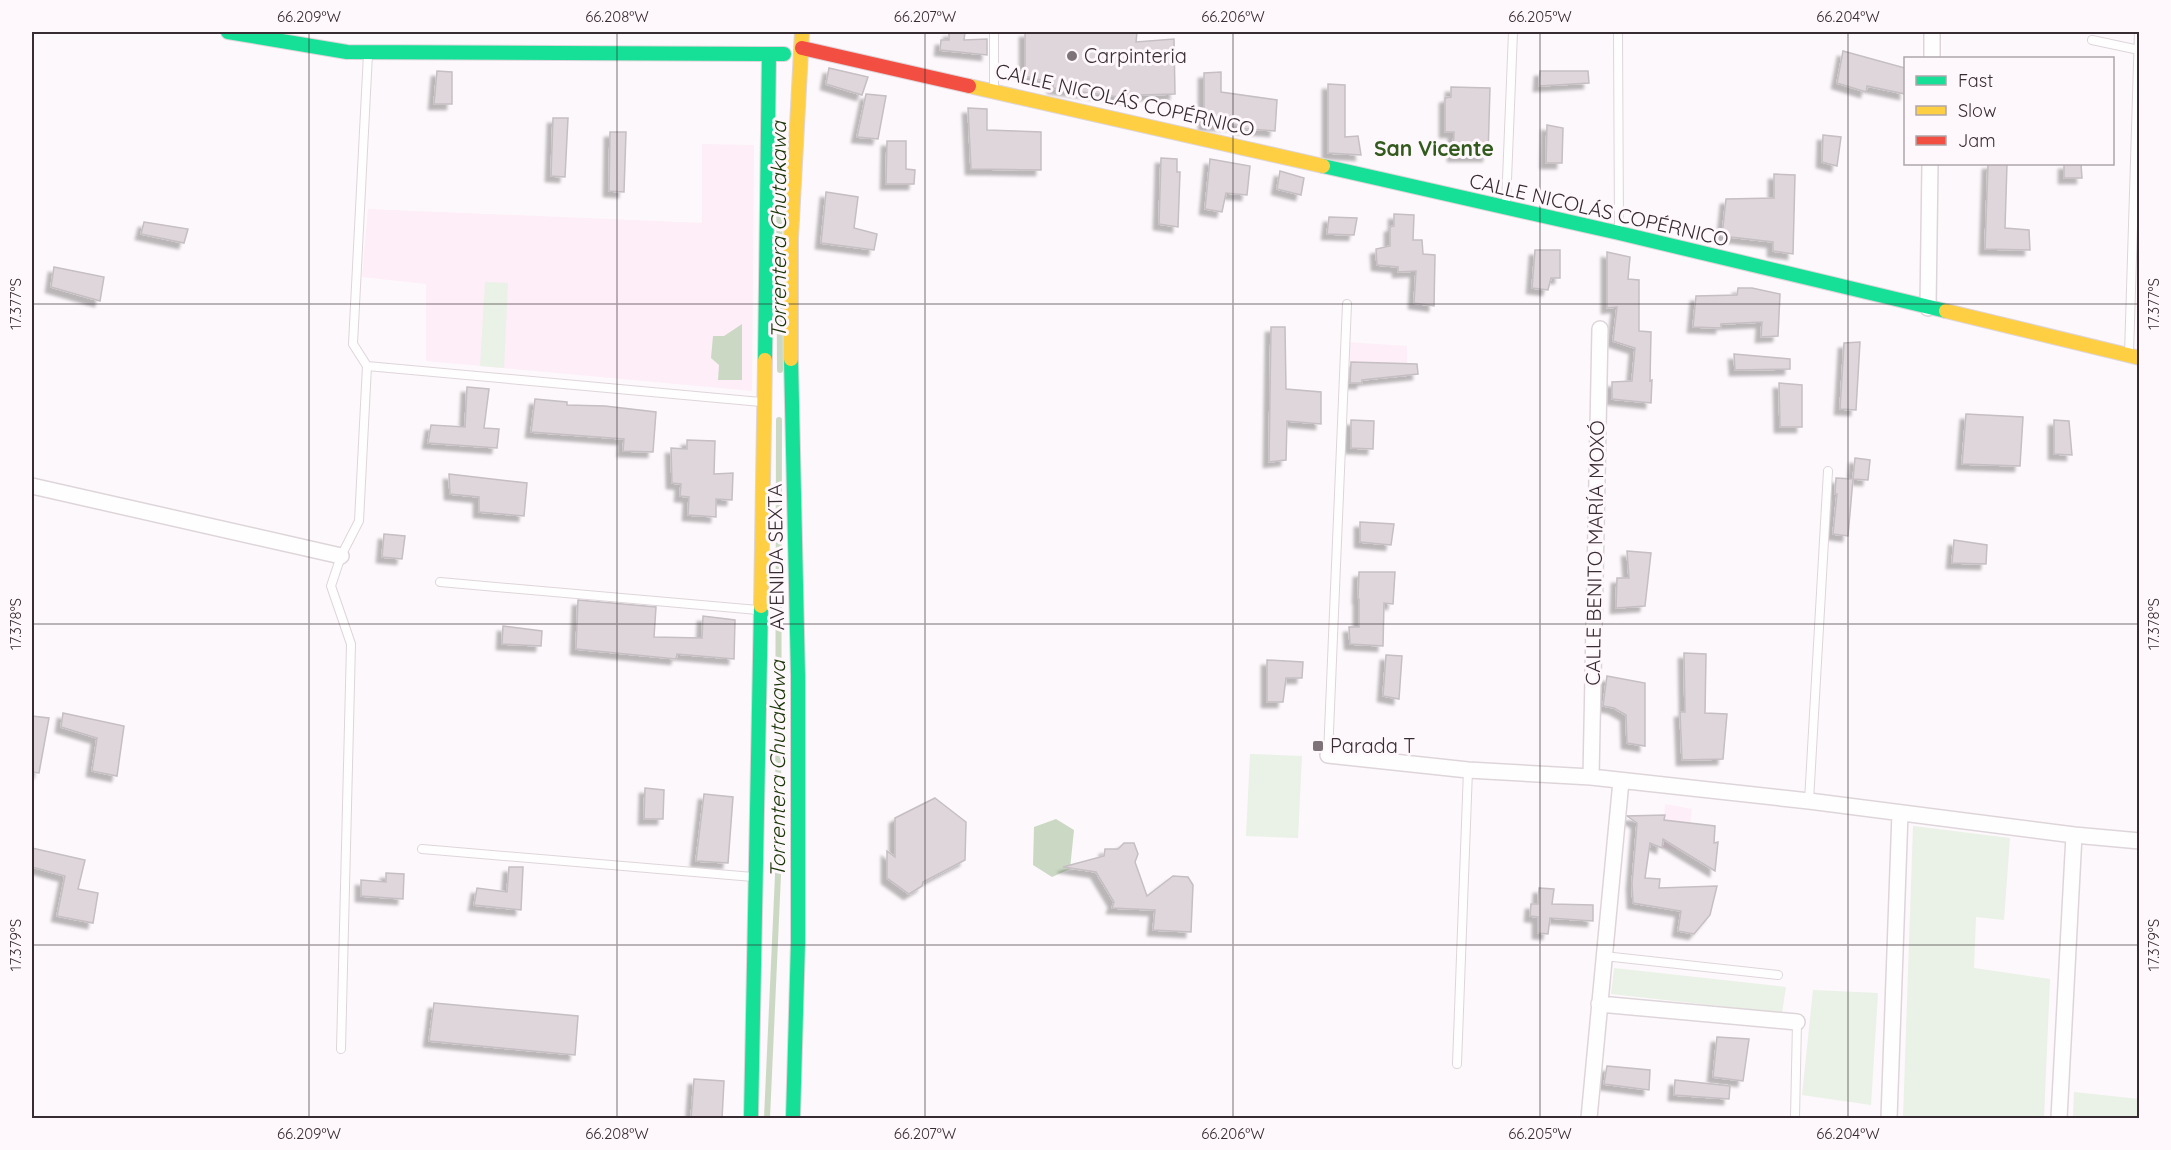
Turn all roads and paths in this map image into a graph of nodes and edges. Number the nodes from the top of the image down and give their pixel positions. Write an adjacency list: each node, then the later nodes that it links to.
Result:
1 (228, 32): 11 (street)
2 (802, 32): 9 (street, AVENIDA SEXTA)
3 (994, 32): 14 (lane)
4 (1513, 32): 16 (lane)
5 (1618, 32): 17 (lane)
6 (1932, 32): 13 (street)
7 (2139, 32): 10 (lane)
8 (2092, 40): 10 (lane)
9 (802, 48): 12 (street); 14 (street, CALLE NICOLÁS COPÉRNICO); 24 (street, AVENIDA SEXTA)
10 (2139, 50): 21 (lane)
11 (368, 52): 12 (street); 22 (lane)
12 (769, 54): 23 (street, AVENIDA SEXTA)
13 (1932, 57)
14 (994, 90): 16 (street, CALLE NICOLÁS COPÉRNICO)
15 (1930, 165): 19 (street)
16 (1506, 208): 17 (street, CALLE NICOLÁS COPÉRNICO)
17 (1619, 233): 19 (street, CALLE NICOLÁS COPÉRNICO)
18 (1347, 304): 30 (lane)
19 (1928, 308): 21 (street, CALLE NICOLÁS COPÉRNICO)
20 (1600, 329): 32 (street, CALLE BENITO MARÍA MOXÓ)
21 (2134, 356)
22 (367, 366): 23 (lane); 27 (lane)
23 (765, 402): 24 (street); 29 (street, AVENIDA SEXTA)
24 (788, 405): 47 (street, AVENIDA SEXTA)
25 (1828, 471): 34 (lane)
26 (32, 486): 27 (street)
27 (341, 556): 44 (lane)
28 (440, 582): 29 (lane)
29 (762, 610): 39 (street, AVENIDA SEXTA)
30 (1328, 755): 31 (street)
31 (1468, 770): 32 (street); 45 (lane)
32 (1591, 777): 33 (street)
33 (1621, 781): 34 (street); 40 (street)
34 (1809, 801): 35 (street)
35 (1899, 813): 36 (street); 50 (street)
36 (2074, 836): 37 (street); 51 (street)
37 (2139, 841)
38 (422, 849): 39 (lane)
39 (757, 877): 46 (street, AVENIDA SEXTA)
40 (1604, 956): 41 (lane); 42 (street)
41 (1779, 975)
42 (1599, 1004): 43 (street); 48 (street)
43 (1797, 1022): 49 (lane)
44 (341, 1049)
45 (1457, 1064)
46 (751, 1119)
47 (793, 1119)
48 (1589, 1119)
49 (1795, 1119)
50 (1889, 1119)
51 (2059, 1119)

